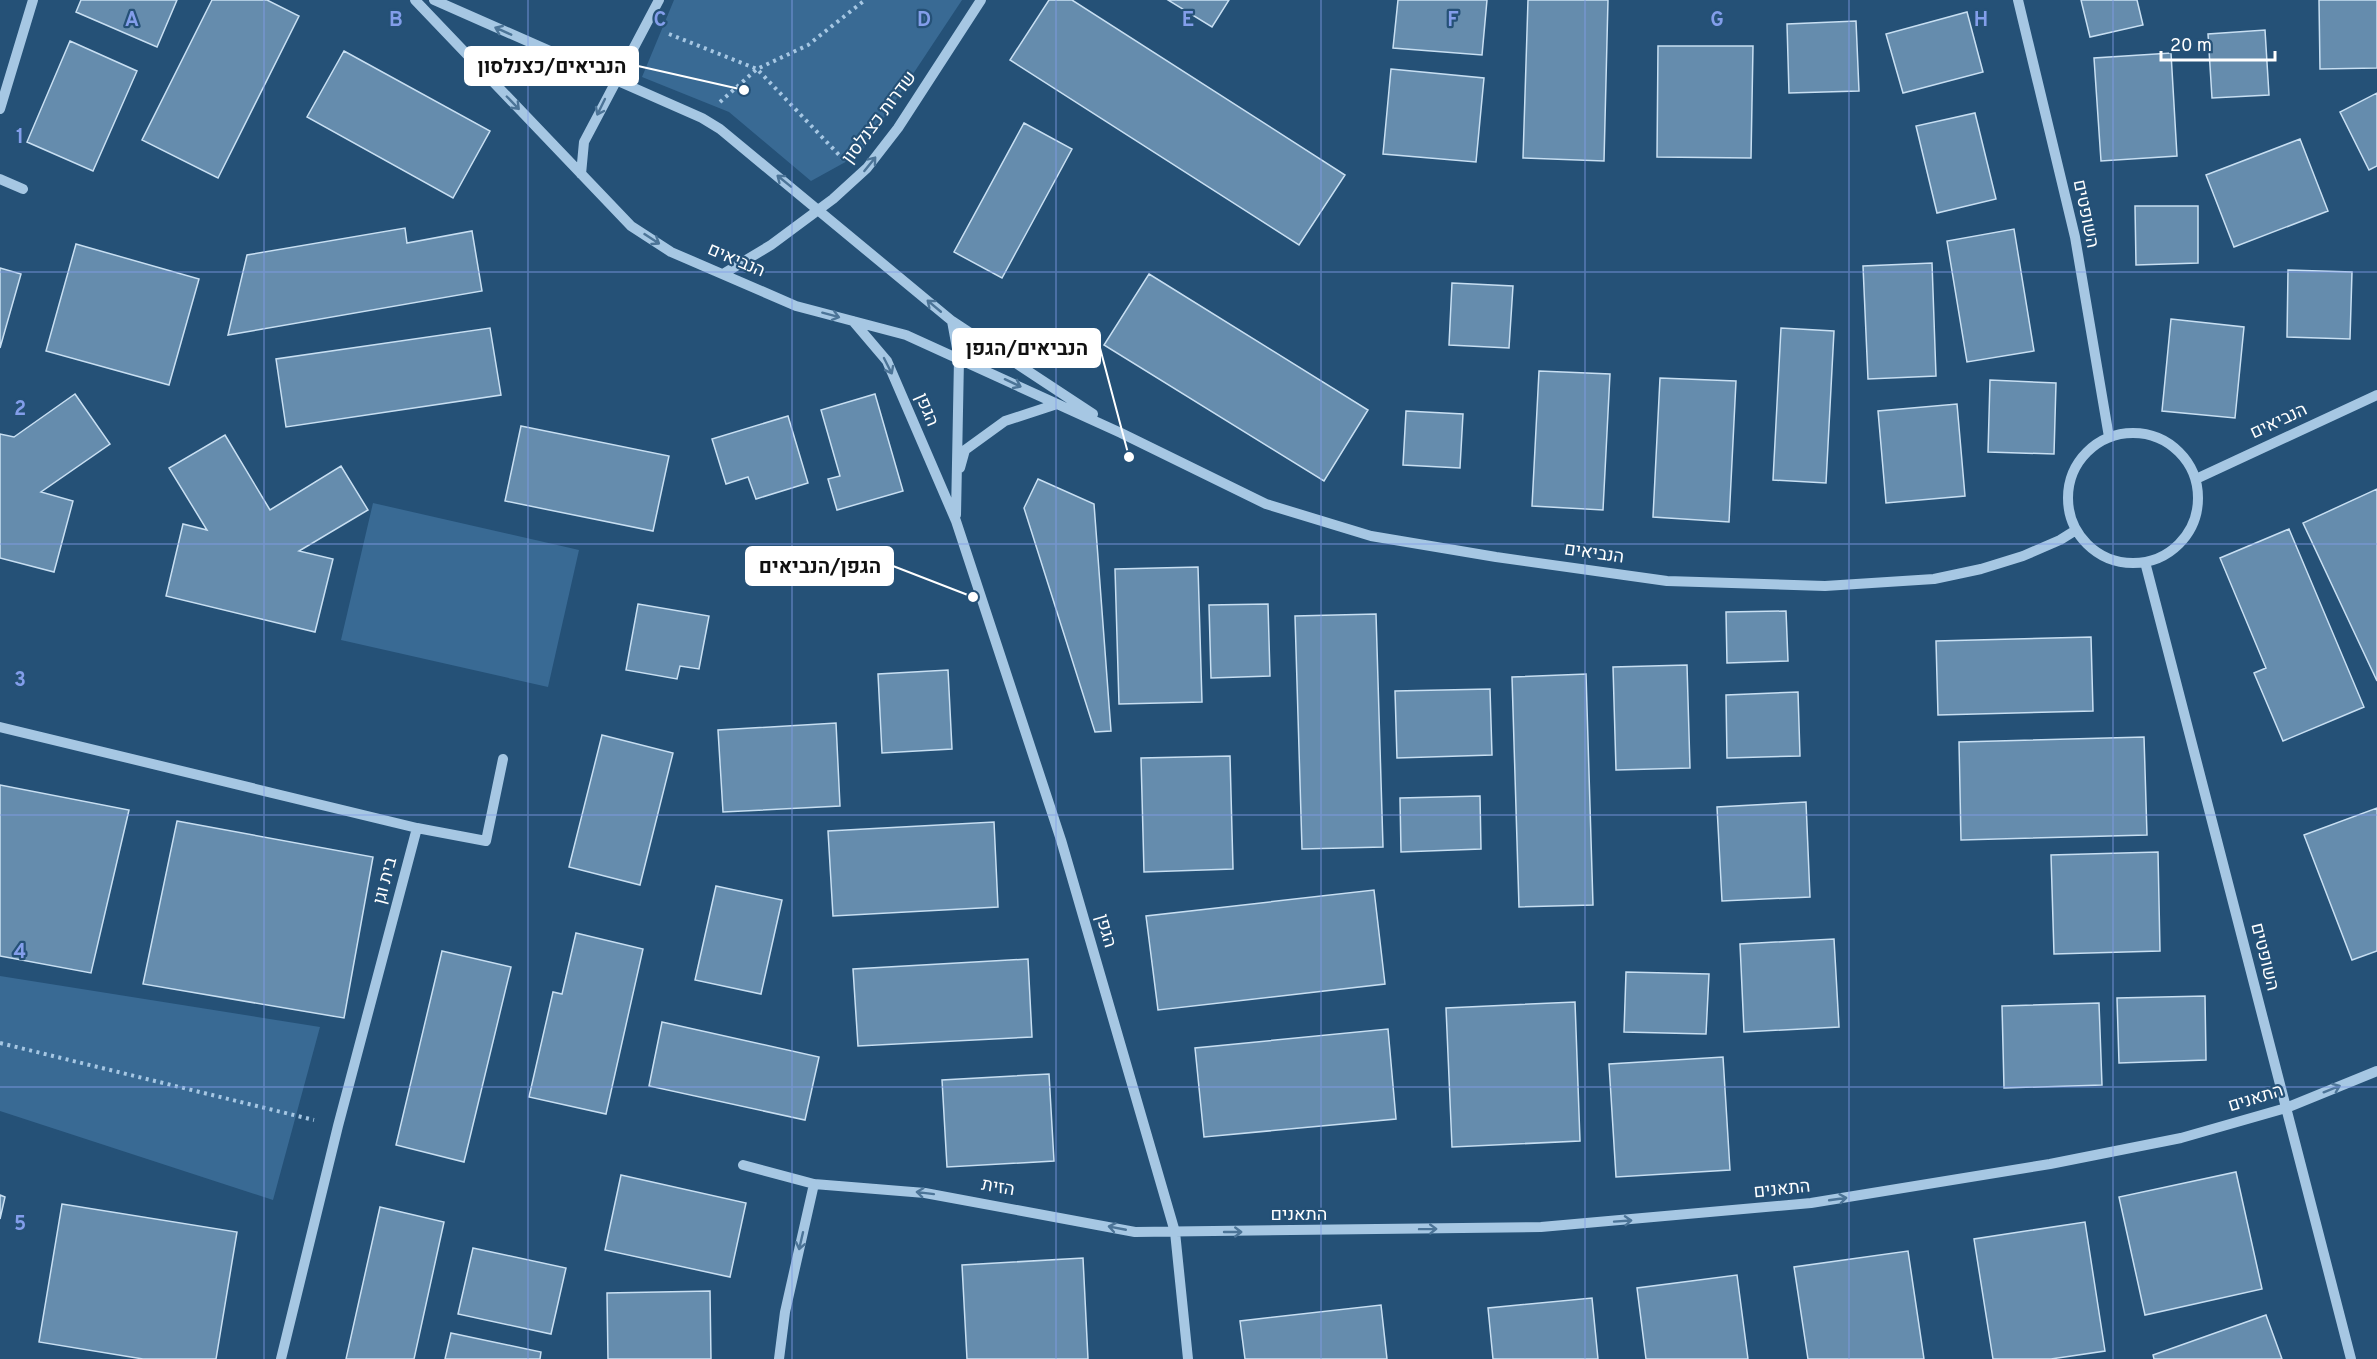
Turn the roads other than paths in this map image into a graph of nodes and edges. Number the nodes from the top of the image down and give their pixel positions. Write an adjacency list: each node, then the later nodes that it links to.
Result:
1 (33, 0): 8 (street)
2 (415, 0): 9 (street, הנביאים, one-way to 9)
3 (434, 0): 7 (street, הנביאים, one-way to 3)
4 (659, 0): 7 (street)
5 (981, 0): 12 (street, שדרות כצנלסון, one-way to 5)
6 (2018, 0): 20 (street, השופטים)
7 (615, 80): 9 (street, one-way to 9); 12 (street, הנביאים, one-way to 7)
8 (0, 109)
9 (581, 174): 13 (street, הנביאים, one-way to 13)
10 (0, 179): 11 (street)
11 (23, 189)
12 (818, 209): 13 (street, שדרות כצנלסון); 15 (street, הנביאים, one-way to 12)
13 (723, 274): 14 (street, הנביאים, one-way to 14)
14 (853, 321): 16 (street, הנביאים); 23 (street, הגפן, one-way to 23)
15 (952, 321): 16 (street, הגפן); 19 (street, הנביאים)
16 (959, 359): 18 (street, הנביאים, one-way to 18); 22 (street, הגפן)
17 (2377, 395): 21 (street, הנביאים)
18 (1057, 404): 19 (street, הנביאים); 22 (street)
19 (1121, 433): 24 (street, הנביאים)
20 (2109, 437): 21 (street); 24 (street)
21 (2196, 479): 25 (street)
22 (956, 483): 23 (street, הגפן)
23 (956, 521): 33 (street, הגפן)
24 (2076, 530): 25 (street)
25 (2145, 562): 30 (street, השופטים)
26 (0, 727): 28 (street)
27 (503, 759): 28 (street)
28 (417, 828): 34 (street, בית וגן)
29 (2377, 1071): 30 (street, התאנים, one-way to 29)
30 (2286, 1108): 33 (street, התאנים, one-way to 30); 37 (street, השופטים)
31 (743, 1165): 32 (street, הזית)
32 (814, 1184): 33 (street, הזית, one-way to 32); 35 (street, one-way to 35)
33 (1175, 1232): 36 (street, הגפן)
34 (281, 1359)
35 (779, 1359)
36 (1188, 1359)
37 (2351, 1359)

